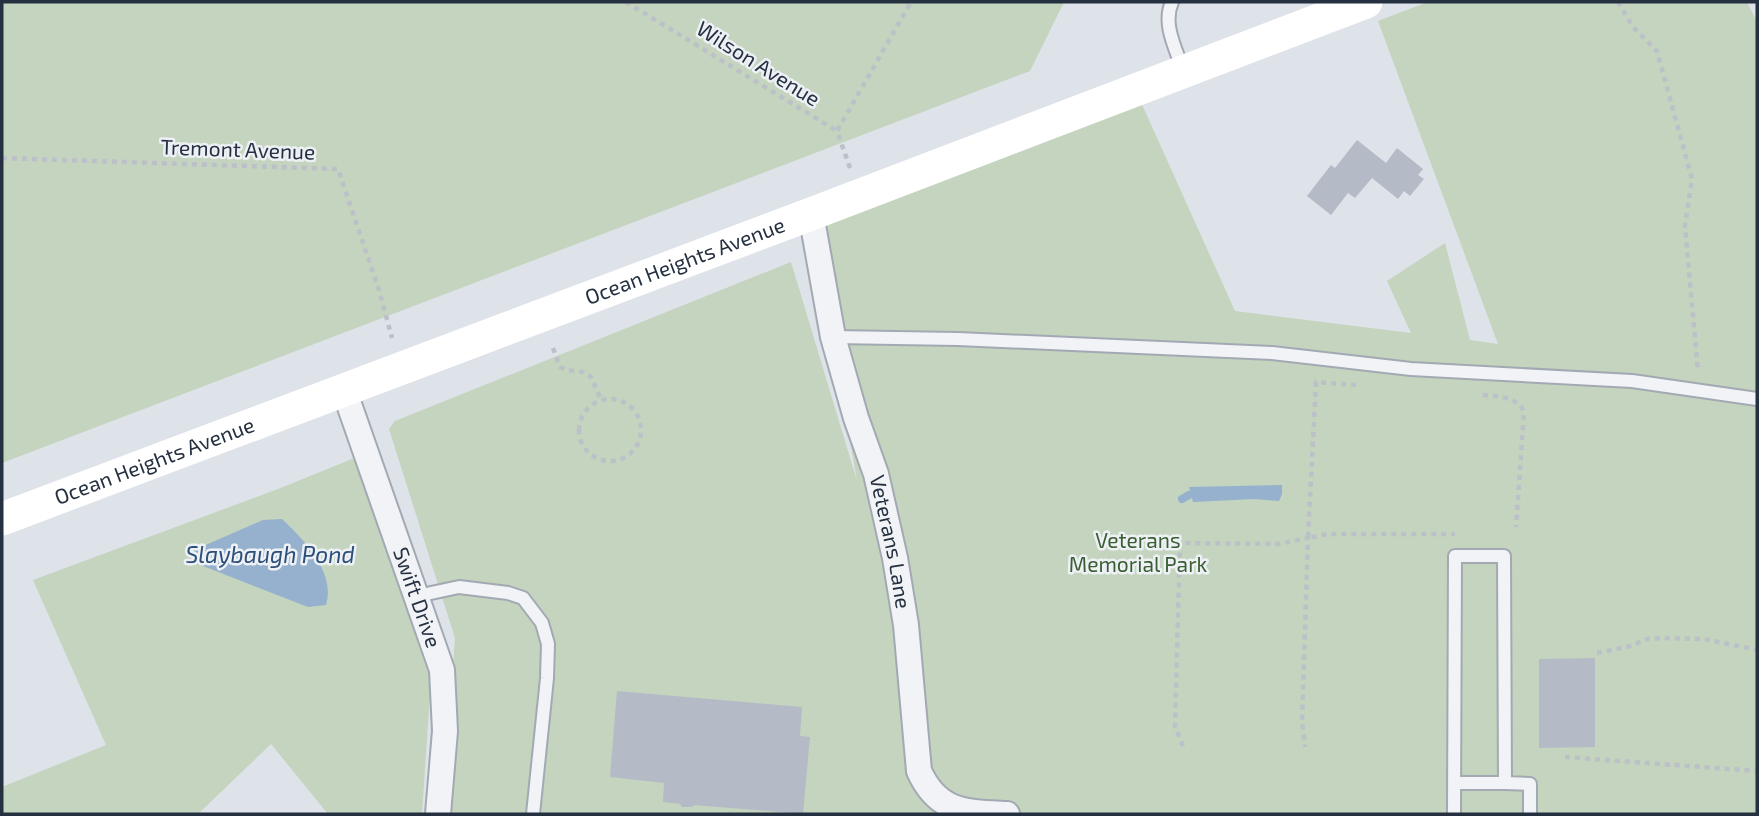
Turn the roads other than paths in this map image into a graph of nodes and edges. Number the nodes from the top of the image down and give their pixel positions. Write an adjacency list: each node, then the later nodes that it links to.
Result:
1 (1172, 2): 3 (lane)
2 (1366, 2): 3 (main road, Ocean Heights Avenue)
3 (1183, 70): 4 (main road, Ocean Heights Avenue)
4 (811, 214): 5 (street, Veterans Lane); 6 (main road, Ocean Heights Avenue)
5 (833, 337): 7 (lane); 14 (street, Veterans Lane)
6 (344, 390): 8 (main road, Ocean Heights Avenue); 9 (street, Swift Drive)
7 (1757, 399)
8 (2, 519)
9 (417, 596): 12 (street, Swift Drive); 13 (lane)
10 (1455, 783): 11 (lane); 11 (lane); 15 (lane)
11 (1505, 783): 16 (lane)
12 (438, 814)
13 (533, 814)
14 (1007, 814)
15 (1454, 814)
16 (1530, 814)

